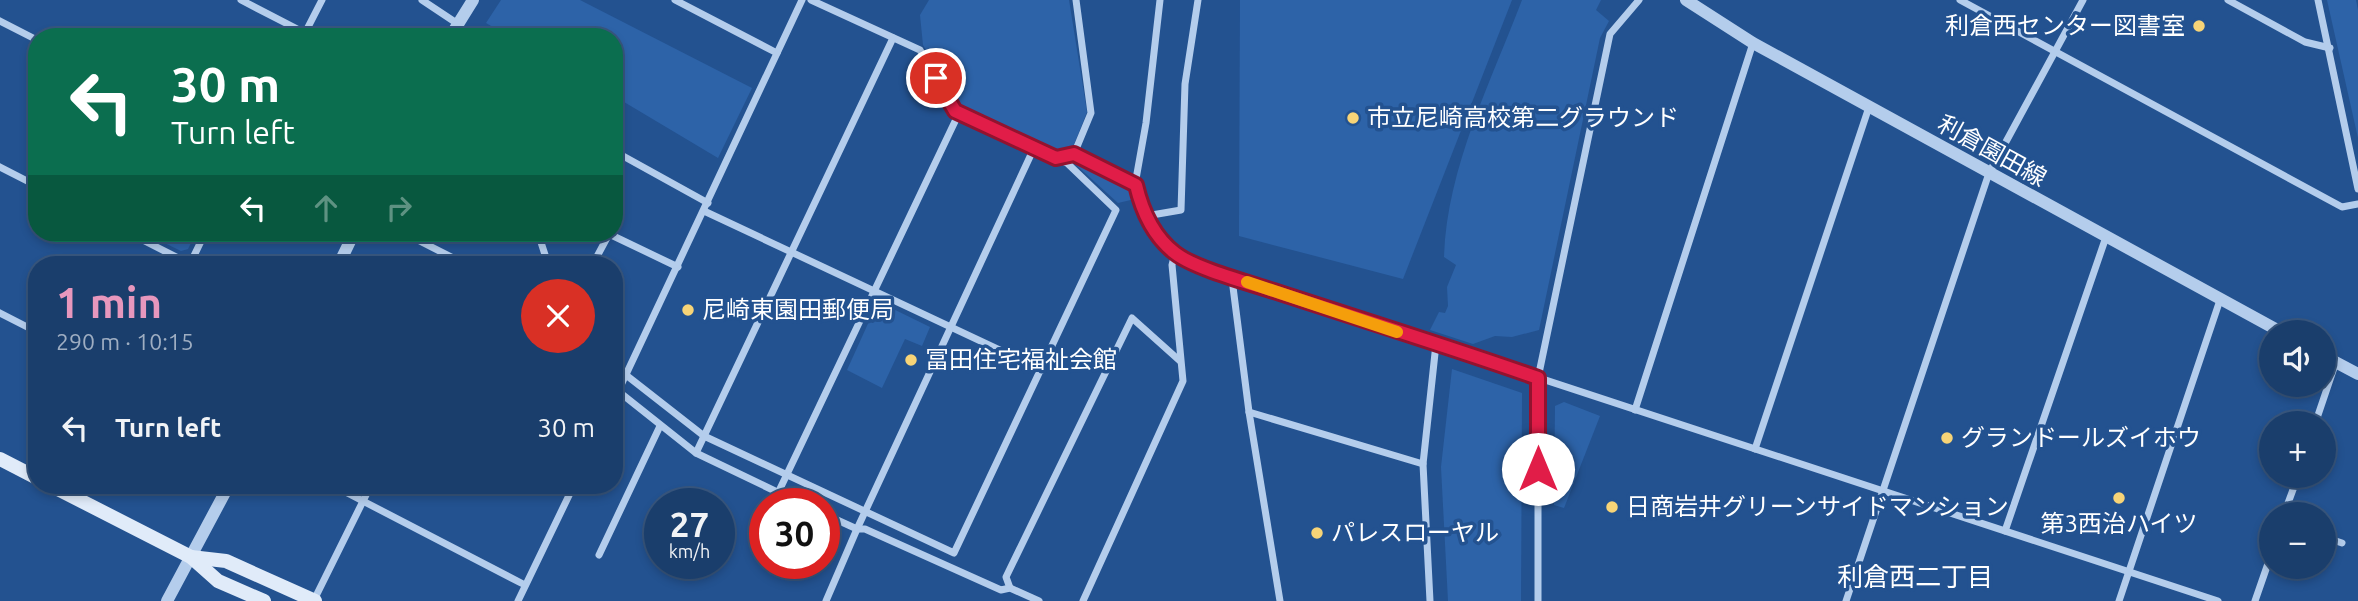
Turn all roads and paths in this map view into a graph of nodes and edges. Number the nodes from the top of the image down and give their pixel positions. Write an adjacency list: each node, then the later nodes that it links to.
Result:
1 (241, 0): 19 (street)
2 (322, 0): 20 (street)
3 (422, 0): 18 (street)
4 (473, 0): 18 (street)
5 (675, 0): 27 (street)
6 (802, 0): 27 (street)
7 (811, 0): 23 (street)
8 (1076, 0): 31 (street)
9 (1160, 0): 37 (street)
10 (1198, 0): 42 (street)
11 (1639, 0): 65 (street)
12 (1686, 0): 24 (street, 利倉園田線)
13 (1961, 0): 26 (street)
14 (2083, 0): 26 (street)
15 (2228, 0): 25 (street)
16 (2318, 0): 25 (street)
17 (0, 21): 22 (street)
18 (458, 24): 21 (street)
19 (291, 28)
20 (308, 28)
21 (456, 28)
22 (28, 35)
23 (893, 38): 29 (street); 48 (street)
24 (1753, 43): 28 (street, 利倉園田線); 68 (street)
25 (2330, 48): 38 (street)
26 (2055, 51): 35 (street); 40 (street)
27 (777, 53): 39 (street)
28 (1869, 107): 35 (street, 利倉園田線); 72 (street)
29 (959, 113): 30 (street); 53 (street)
30 (1034, 148): 33 (street); 58 (street)
31 (1074, 154): 33 (street); 37 (street)
32 (623, 156): 39 (street)
33 (1056, 158): 62 (street)
34 (0, 167): 36 (street)
35 (1989, 173): 43 (street, 利倉園田線); 80 (street)
36 (28, 181)
37 (1136, 185): 42 (street)
38 (2358, 189)
39 (708, 202): 41 (street)
40 (2358, 204)
41 (704, 211): 48 (street); 51 (street)
42 (1146, 216): 47 (street)
43 (2106, 237): 54 (street, 利倉園田線); 90 (street)
44 (623, 240): 51 (street)
45 (147, 242): 49 (street)
46 (422, 242): 50 (street)
47 (1175, 253): 52 (street); 60 (street)
48 (791, 254): 53 (street); 71 (street)
49 (174, 256)
50 (449, 256)
51 (678, 267): 64 (street)
52 (1235, 278): 59 (street); 69 (street)
53 (874, 292): 58 (street); 77 (street)
54 (2220, 300): 56 (street, 利倉園田線); 97 (street)
55 (0, 313): 57 (street)
56 (2259, 320)
57 (28, 327)
58 (951, 328): 62 (street); 87 (street)
59 (1436, 344): 65 (street); 75 (street)
60 (1180, 361): 100 (street); 107 (street)
61 (2336, 362): 63 (street)
62 (1042, 370): 93 (street)
63 (2358, 374)
64 (626, 375): 66 (street); 71 (street)
65 (1538, 378): 68 (street); 110 (street)
66 (623, 382)
67 (623, 391): 70 (street)
68 (1635, 410): 72 (street)
69 (1249, 412): 75 (street); 108 (street)
70 (660, 426): 73 (street); 94 (street)
71 (704, 436): 73 (street); 77 (street)
72 (1755, 449): 80 (street)
73 (696, 453): 78 (street)
74 (0, 459): 76 (main road)
75 (1423, 464): 109 (street)
76 (28, 473)
77 (786, 475): 79 (street); 87 (street)
78 (768, 488)
79 (780, 488)
80 (1883, 491): 90 (street); 111 (street)
81 (81, 494): 95 (main road)
82 (224, 494): 95 (street)
83 (349, 494): 86 (street)
84 (366, 494): 86 (street)
85 (570, 494): 99 (street)
86 (363, 501): 99 (street); 103 (street)
87 (865, 512): 89 (street); 93 (street)
88 (840, 521): 89 (street)
89 (857, 529): 96 (street); 105 (street)
90 (2005, 531): 97 (street)
91 (2336, 541): 92 (street)
92 (2342, 543)
93 (954, 553): 96 (street)
94 (599, 555)
95 (191, 557): 101 (street); 102 (main road); 103 (main road)
96 (948, 566): 100 (street)
97 (2129, 572): 112 (street); 113 (street)
98 (2263, 579): 114 (street)
99 (525, 585): 104 (street)
100 (1010, 588): 106 (street)
101 (167, 601)
102 (264, 601)
103 (315, 601)
104 (517, 601)
105 (826, 601)
106 (1039, 601)
107 (1083, 601)
108 (1280, 601)
109 (1430, 601)
110 (1538, 601)
111 (1846, 601)
112 (2119, 601)
113 (2218, 601)
114 (2255, 601)

